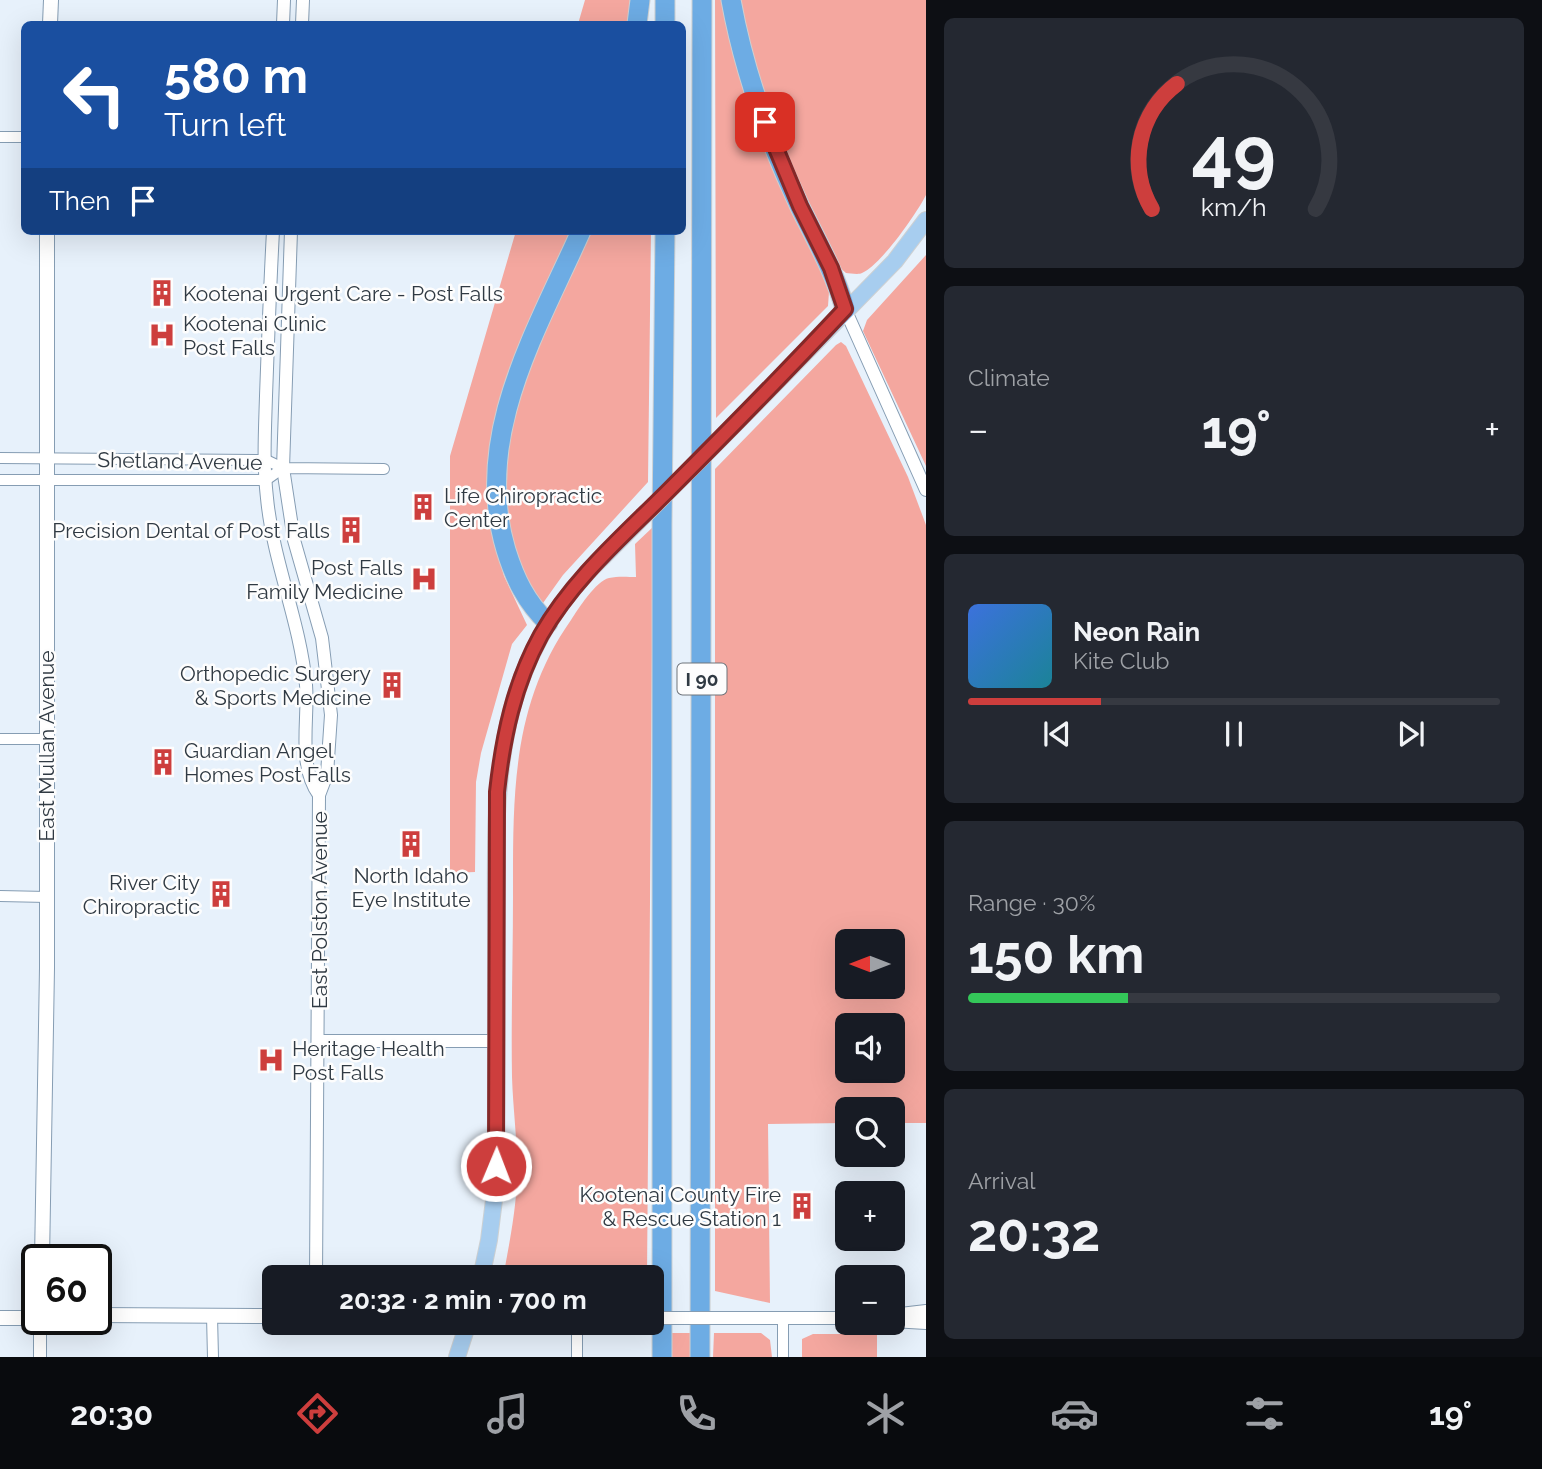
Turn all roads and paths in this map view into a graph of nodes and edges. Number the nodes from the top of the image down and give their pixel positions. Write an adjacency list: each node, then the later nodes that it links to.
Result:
1 (51, 0): 8 (main road)
2 (284, 0): 9 (street)
3 (303, 0): 10 (street)
4 (640, 0): 11 (highway)
5 (665, 0): 12 (highway)
6 (702, 0): 62 (highway, I 90)
7 (731, 0): 21 (highway)
8 (50, 21)
9 (283, 21)
10 (302, 21)
11 (637, 21)
12 (665, 21)
13 (0, 137): 14 (street)
14 (21, 137)
15 (926, 220): 21 (main road)
16 (47, 235): 23 (main road, East Mullan Avenue)
17 (273, 235): 24 (street, East Polston Avenue)
18 (291, 235): 25 (street, East Polston Avenue)
19 (579, 235): 31 (highway)
20 (665, 235): 61 (highway, I 90)
21 (845, 309): 30 (street); 31 (main road, bridge)
22 (0, 458): 23 (street, Shetland Avenue)
23 (45, 459): 24 (street, Shetland Avenue); 29 (main road, East Mullan Avenue)
24 (265, 460): 25 (street, Shetland Avenue); 28 (street, East Polston Avenue)
25 (283, 468): 26 (street); 28 (street, Shetland Avenue); 34 (street, East Polston Avenue)
26 (384, 468)
27 (0, 480): 29 (street, Shetland Avenue)
28 (266, 480): 29 (street, Shetland Avenue); 34 (street, East Polston Avenue)
29 (45, 481): 33 (main road, East Mullan Avenue)
30 (926, 490)
31 (548, 624): 38 (main road)
32 (0, 739): 33 (street)
33 (46, 739): 36 (main road, East Mullan Avenue)
34 (319, 795): 37 (street, East Polston Avenue)
35 (0, 896): 36 (street)
36 (47, 897): 39 (main road, East Mullan Avenue)
37 (318, 1041): 38 (street); 40 (street, East Polston Avenue)
38 (496, 1041): 41 (main road)
39 (42, 1244)
40 (316, 1265)
41 (484, 1265)
42 (926, 1311): 43 (street)
43 (905, 1313)
44 (112, 1315): 45 (main road)
45 (212, 1316): 46 (main road); 58 (street)
46 (262, 1316)
47 (0, 1318): 51 (main road)
48 (664, 1318): 49 (street, bridge)
49 (783, 1318): 50 (street); 63 (street)
50 (835, 1318)
51 (21, 1319)
52 (905, 1322): 53 (street)
53 (926, 1324)
54 (39, 1335): 57 (street)
55 (464, 1335): 59 (main road)
56 (577, 1335): 60 (street)
57 (40, 1357)
58 (213, 1357)
59 (457, 1357)
60 (577, 1357)
61 (662, 1357)
62 (700, 1357)
63 (783, 1357)

